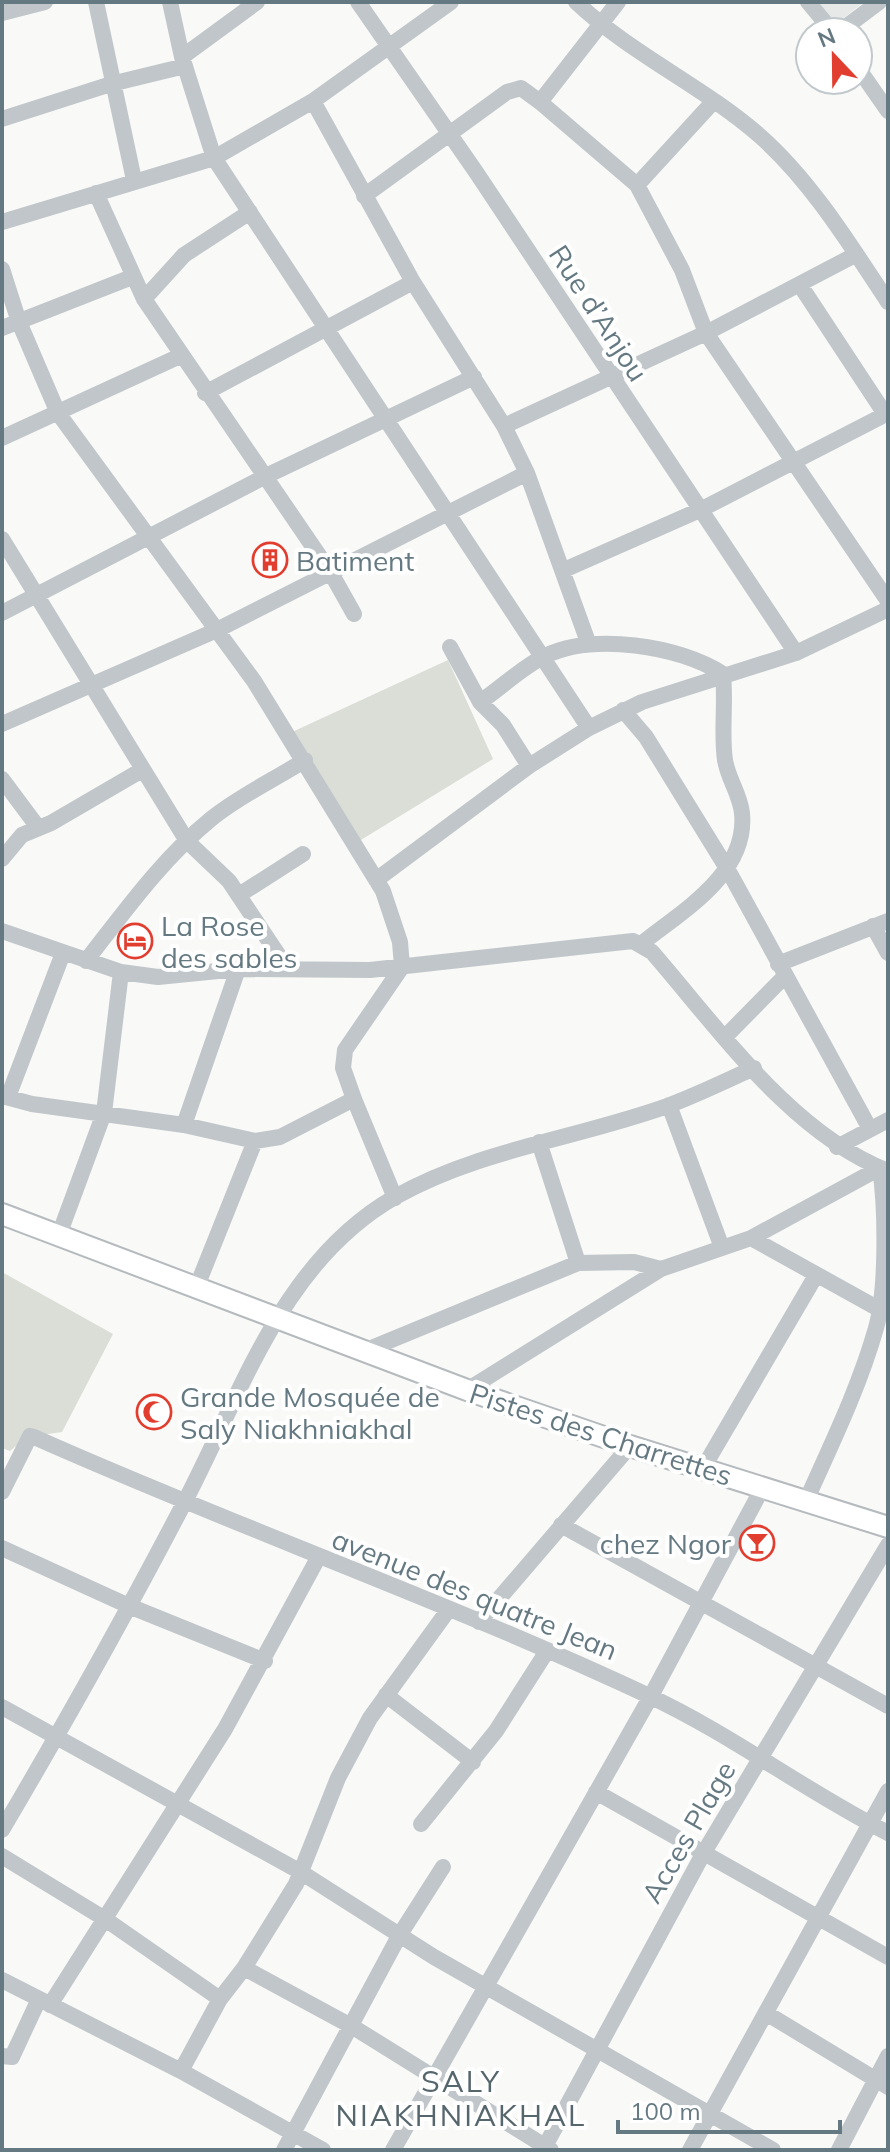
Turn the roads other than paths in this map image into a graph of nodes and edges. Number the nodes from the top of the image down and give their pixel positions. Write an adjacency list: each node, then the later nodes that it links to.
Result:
1 (45, 2): 10 (street)
2 (96, 2): 15 (street)
3 (170, 2): 14 (street)
4 (257, 2): 14 (street)
5 (358, 2): 13 (street, Rue d’Anjou)
6 (451, 2): 13 (street)
7 (576, 2): 12 (street)
8 (618, 2): 12 (street)
9 (879, 2): 11 (street)
10 (2, 13)
11 (860, 16)
12 (601, 25): 18 (street); 19 (street)
13 (388, 48): 17 (street); 22 (street, Rue d’Anjou)
14 (183, 62): 15 (street); 23 (street)
15 (111, 84): 21 (street); 24 (street)
16 (874, 91): 20 (street)
17 (313, 101): 23 (street); 27 (street)
18 (540, 102): 22 (street); 25 (street)
19 (713, 102): 25 (street); 30 (street)
20 (888, 111)
21 (2, 119)
22 (449, 132): 27 (street); 43 (street, Rue d’Anjou)
23 (214, 158): 24 (street); 28 (street)
24 (134, 180): 26 (street)
25 (637, 185): 40 (street)
26 (96, 193): 29 (street); 32 (street)
27 (364, 196): 33 (street)
28 (250, 212): 35 (street); 38 (street)
29 (2, 222)
30 (855, 255): 34 (street); 36 (street)
31 (2, 269): 37 (street)
32 (132, 277): 35 (street); 37 (street)
33 (413, 282): 38 (street); 42 (street)
34 (800, 285): 40 (street); 46 (street)
35 (144, 299): 41 (street)
36 (888, 302)
37 (19, 322): 39 (street); 45 (street)
38 (327, 326): 44 (street); 47 (street)
39 (2, 328)
40 (706, 333): 43 (street); 50 (street)
41 (180, 356): 44 (street); 45 (street)
42 (474, 377): 47 (street); 48 (street)
43 (609, 377): 48 (street); 53 (street, Rue d’Anjou)
44 (205, 393): 52 (street)
45 (58, 413): 49 (street); 55 (street)
46 (887, 414): 50 (street)
47 (386, 419): 52 (street); 54 (street)
48 (504, 426): 51 (street)
49 (2, 438)
50 (794, 462): 53 (street); 60 (street)
51 (527, 473): 54 (street); 57 (street)
52 (266, 476): 55 (street); 58 (street)
53 (700, 510): 57 (street); 67 (street, Rue d’Anjou)
54 (451, 514): 58 (street); 68 (street)
55 (149, 538): 59 (street); 64 (street)
56 (2, 539): 59 (street)
57 (564, 570): 65 (street)
58 (331, 573): 63 (street); 64 (street)
59 (38, 595): 62 (street); 70 (street)
60 (888, 601)
61 (888, 609): 67 (street)
62 (2, 613)
63 (354, 614)
64 (217, 630): 70 (street); 75 (street)
65 (588, 642): 68 (street); 69 (street)
66 (450, 647): 71 (street)
67 (796, 653): 69 (street)
68 (544, 657): 71 (street); 74 (street)
69 (723, 674): 72 (street); 83 (street)
70 (93, 683): 73 (street); 77 (street)
71 (480, 702): 76 (street)
72 (623, 710): 74 (street); 83 (street)
73 (2, 724)
74 (589, 728): 76 (street)
75 (305, 760): 80 (street); 84 (street)
76 (529, 766): 84 (street)
77 (142, 770): 79 (street); 80 (street)
78 (2, 779): 79 (street)
79 (37, 826): 82 (street)
80 (187, 841): 85 (street); 91 (street)
81 (303, 854): 85 (street)
82 (2, 859)
83 (728, 870): 88 (street); 95 (street)
84 (376, 880): 92 (street)
85 (239, 895): 93 (street)
86 (880, 924): 90 (street); 95 (street)
87 (2, 931): 89 (street)
88 (641, 944): 92 (street); 97 (street)
89 (63, 953): 91 (street); 99 (street)
90 (888, 953)
91 (86, 961): 96 (street)
92 (402, 967): 93 (street); 100 (street)
93 (287, 968): 94 (street)
94 (238, 969): 96 (street); 104 (street)
95 (781, 970): 97 (street); 105 (street)
96 (121, 972): 102 (street)
97 (726, 1036): 98 (street)
98 (754, 1068): 101 (street); 108 (street)
99 (5, 1096): 102 (street)
100 (354, 1099): 106 (street); 110 (street)
101 (669, 1105): 107 (street); 114 (street)
102 (104, 1113): 104 (street); 112 (street)
103 (888, 1120): 105 (street)
104 (184, 1125): 106 (street)
105 (870, 1129): 108 (street)
106 (255, 1141): 118 (street)
107 (539, 1142): 110 (street); 115 (street)
108 (837, 1147): 109 (street)
109 (884, 1169): 113 (street); 119 (street)
110 (395, 1198): 120 (street)
111 (2, 1214): 112 (main road, Pistes des Charrettes)
112 (59, 1235): 118 (main road, Pistes des Charrettes)
113 (751, 1238): 114 (street); 117 (street)
114 (721, 1245): 116 (street)
115 (578, 1263): 116 (street); 121 (street)
116 (661, 1269): 122 (street)
117 (815, 1277): 119 (street); 124 (street)
118 (197, 1286): 120 (main road, Pistes des Charrettes)
119 (883, 1312): 127 (street)
120 (277, 1317): 121 (main road, Pistes des Charrettes); 128 (street)
121 (362, 1352): 122 (main road, Pistes des Charrettes)
122 (467, 1390): 123 (main road, Pistes des Charrettes)
123 (630, 1446): 124 (main road, Pistes des Charrettes); 129 (street)
124 (702, 1470): 125 (main road, Pistes des Charrettes)
125 (763, 1487): 127 (main road, Pistes des Charrettes); 134 (street)
126 (2, 1492): 128 (street, avenue des quatre Jean)
127 (806, 1501): 130 (main road, Pistes des Charrettes)
128 (184, 1504): 133 (street, avenue des quatre Jean); 135 (street)
129 (561, 1525): 134 (street); 137 (street)
130 (888, 1527)
131 (888, 1545): 140 (street, Acces Plage)
132 (2, 1548): 135 (street)
133 (318, 1558): 136 (street, avenue des quatre Jean); 139 (street)
134 (702, 1600): 140 (street); 142 (street)
135 (129, 1606): 139 (street); 145 (street)
136 (449, 1609): 137 (street, avenue des quatre Jean); 141 (street)
137 (479, 1622): 138 (street, avenue des quatre Jean)
138 (547, 1651): 142 (street, avenue des quatre Jean); 147 (street)
139 (265, 1661): 150 (street)
140 (817, 1667): 143 (street); 146 (street, Acces Plage)
141 (386, 1695): 147 (street); 158 (street)
142 (651, 1696): 146 (street, avenue des quatre Jean); 149 (street)
143 (888, 1706)
144 (2, 1707): 145 (street)
145 (55, 1739): 150 (street); 153 (street)
146 (759, 1760): 151 (street, avenue des quatre Jean); 155 (street, Acces Plage)
147 (473, 1762): 152 (street)
148 (888, 1791): 151 (street)
149 (596, 1792): 155 (street); 165 (street)
150 (180, 1803): 158 (street); 160 (street)
151 (868, 1823): 154 (street, avenue des quatre Jean); 159 (street)
152 (421, 1824)
153 (2, 1830)
154 (888, 1833)
155 (703, 1854): 159 (street); 170 (street, Acces Plage)
156 (2, 1856): 160 (street)
157 (443, 1867): 161 (street)
158 (299, 1871): 161 (street); 163 (street)
159 (818, 1918): 162 (street); 168 (street)
160 (105, 1919): 166 (street); 167 (street)
161 (399, 1936): 165 (street); 169 (street)
162 (888, 1957)
163 (244, 1968): 166 (street); 169 (street)
164 (2, 1980): 167 (street)
165 (486, 1986): 170 (street); 174 (street)
166 (220, 1999): 173 (street)
167 (45, 2002): 171 (street); 173 (street)
168 (766, 2013): 175 (street); 176 (street)
169 (353, 2027): 174 (street); 177 (street)
170 (597, 2048): 176 (street); 178 (street, Acces Plage)
171 (2, 2056)
172 (888, 2056): 175 (street)
173 (181, 2071): 177 (street)
174 (433, 2079): 178 (street); 181 (street)
175 (882, 2084): 184 (street)
176 (710, 2113): 182 (street); 183 (street)
177 (293, 2133): 179 (street); 180 (street)
178 (546, 2149)
179 (284, 2150)
180 (323, 2150)
181 (393, 2150)
182 (690, 2150)
183 (773, 2150)
184 (839, 2150)

